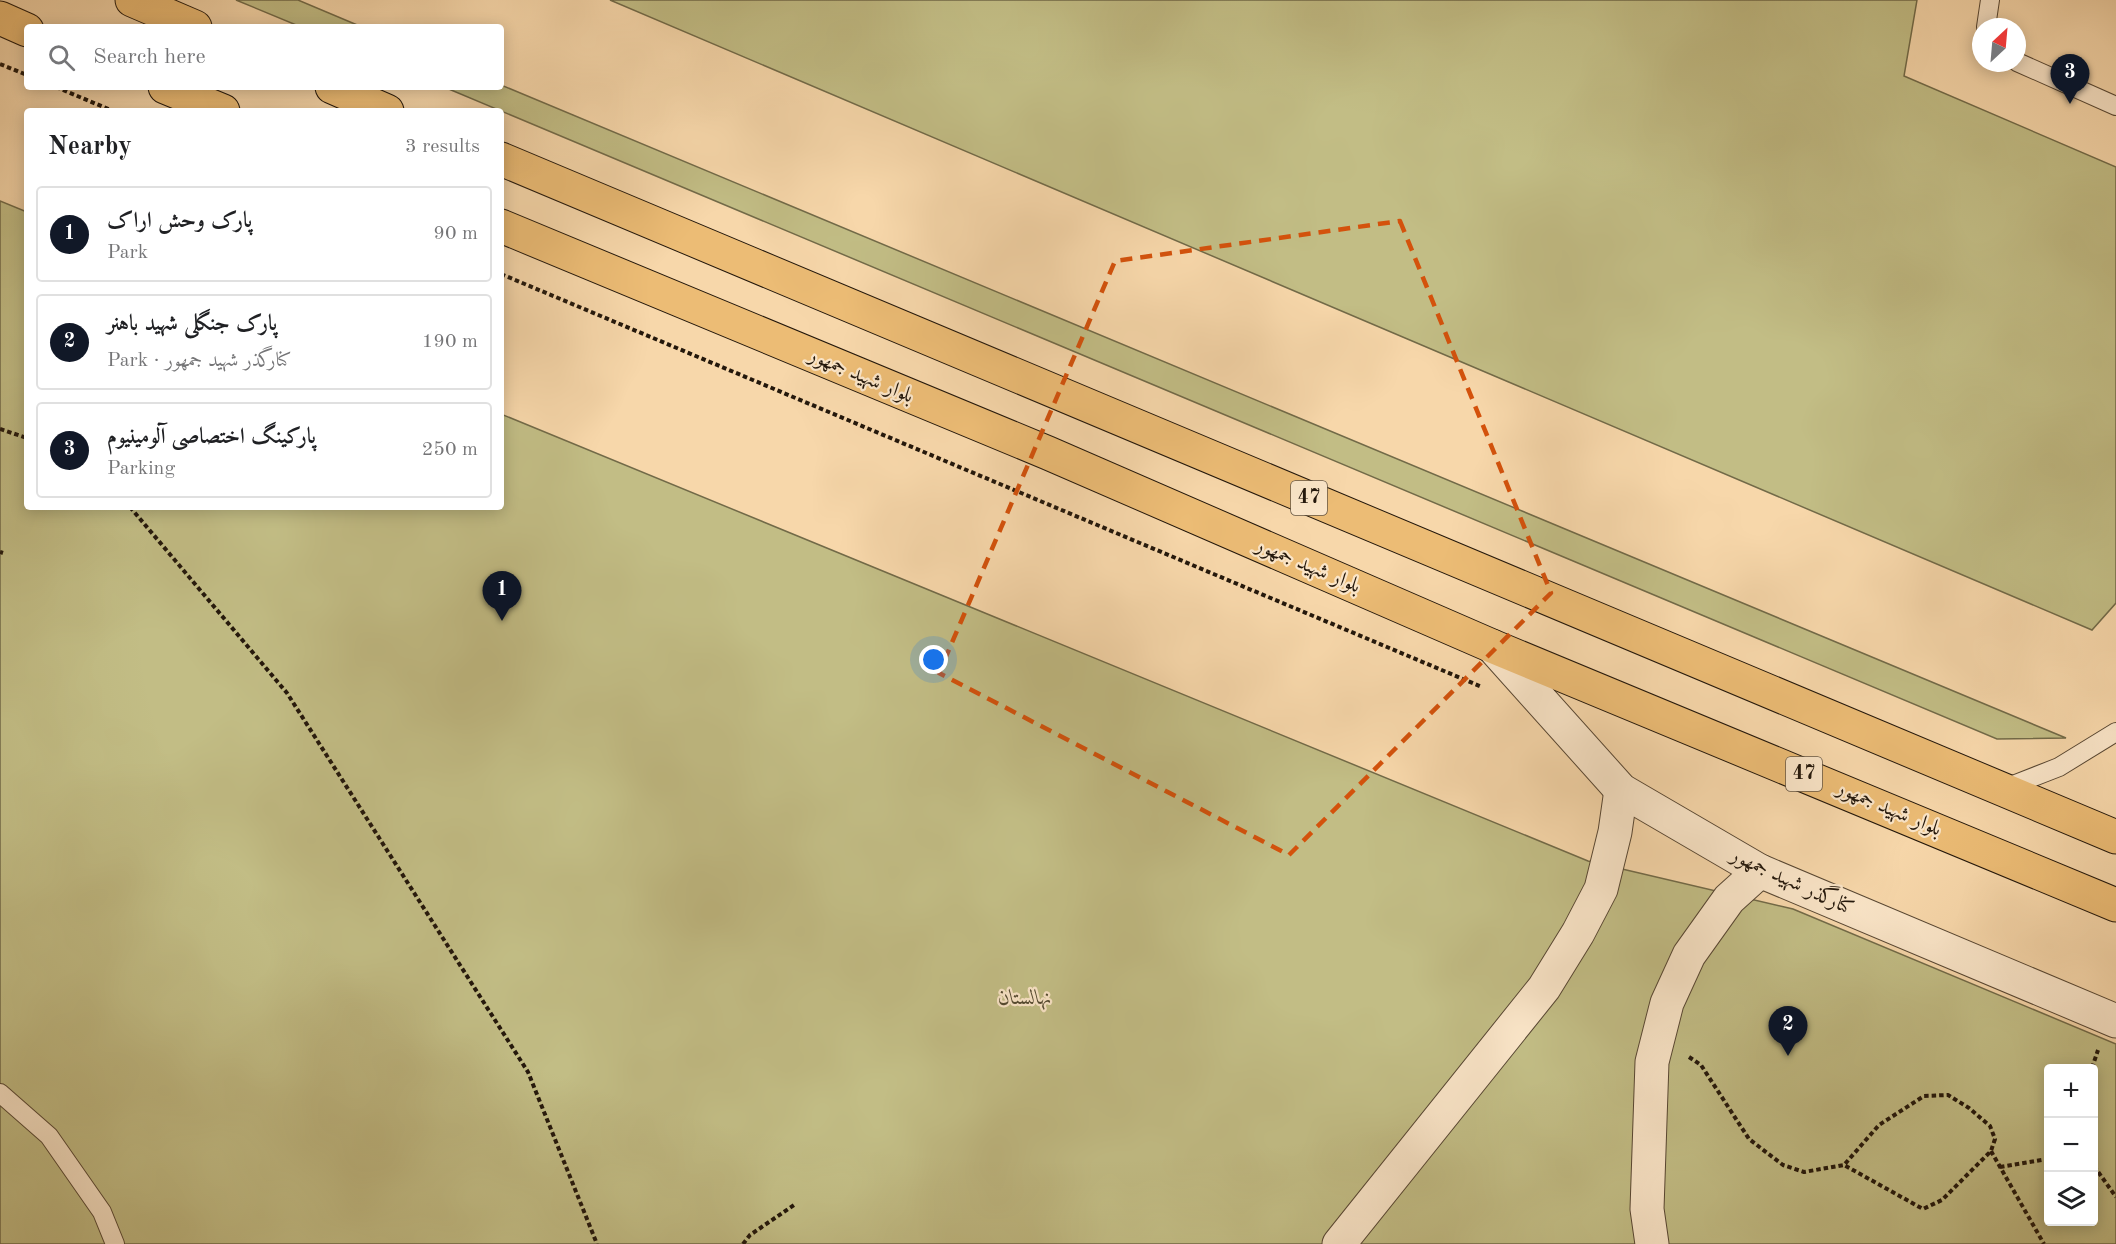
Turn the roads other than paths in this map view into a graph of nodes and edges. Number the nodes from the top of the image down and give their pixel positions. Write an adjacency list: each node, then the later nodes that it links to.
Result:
1 (132, 0): 5 (highway)
2 (1990, 0): 4 (lane)
3 (0, 18): 6 (highway)
4 (1987, 18)
5 (188, 24)
6 (24, 29)
7 (2026, 66): 10 (lane)
8 (172, 90): 11 (highway)
9 (339, 90): 12 (highway)
10 (2116, 106)
11 (216, 108)
12 (380, 108)
13 (504, 160): 17 (highway, 47)
14 (504, 227): 15 (highway, بلوار شهید جمهور / 47)
15 (1492, 646): 18 (street, کنارگذر شهید جمهور); 21 (highway, بلوار شهید جمهور / 47)
16 (2116, 732): 17 (lane)
17 (2003, 789): 19 (highway, 47)
18 (1621, 790): 20 (street, کنارگذر شهید جمهور); 25 (street)
19 (2116, 837)
20 (1760, 871): 22 (street, کنارگذر شهید جمهور); 26 (street)
21 (2116, 905)
22 (2116, 1021)
23 (0, 1093): 24 (lane)
24 (116, 1244)
25 (1339, 1244)
26 (1652, 1244)

